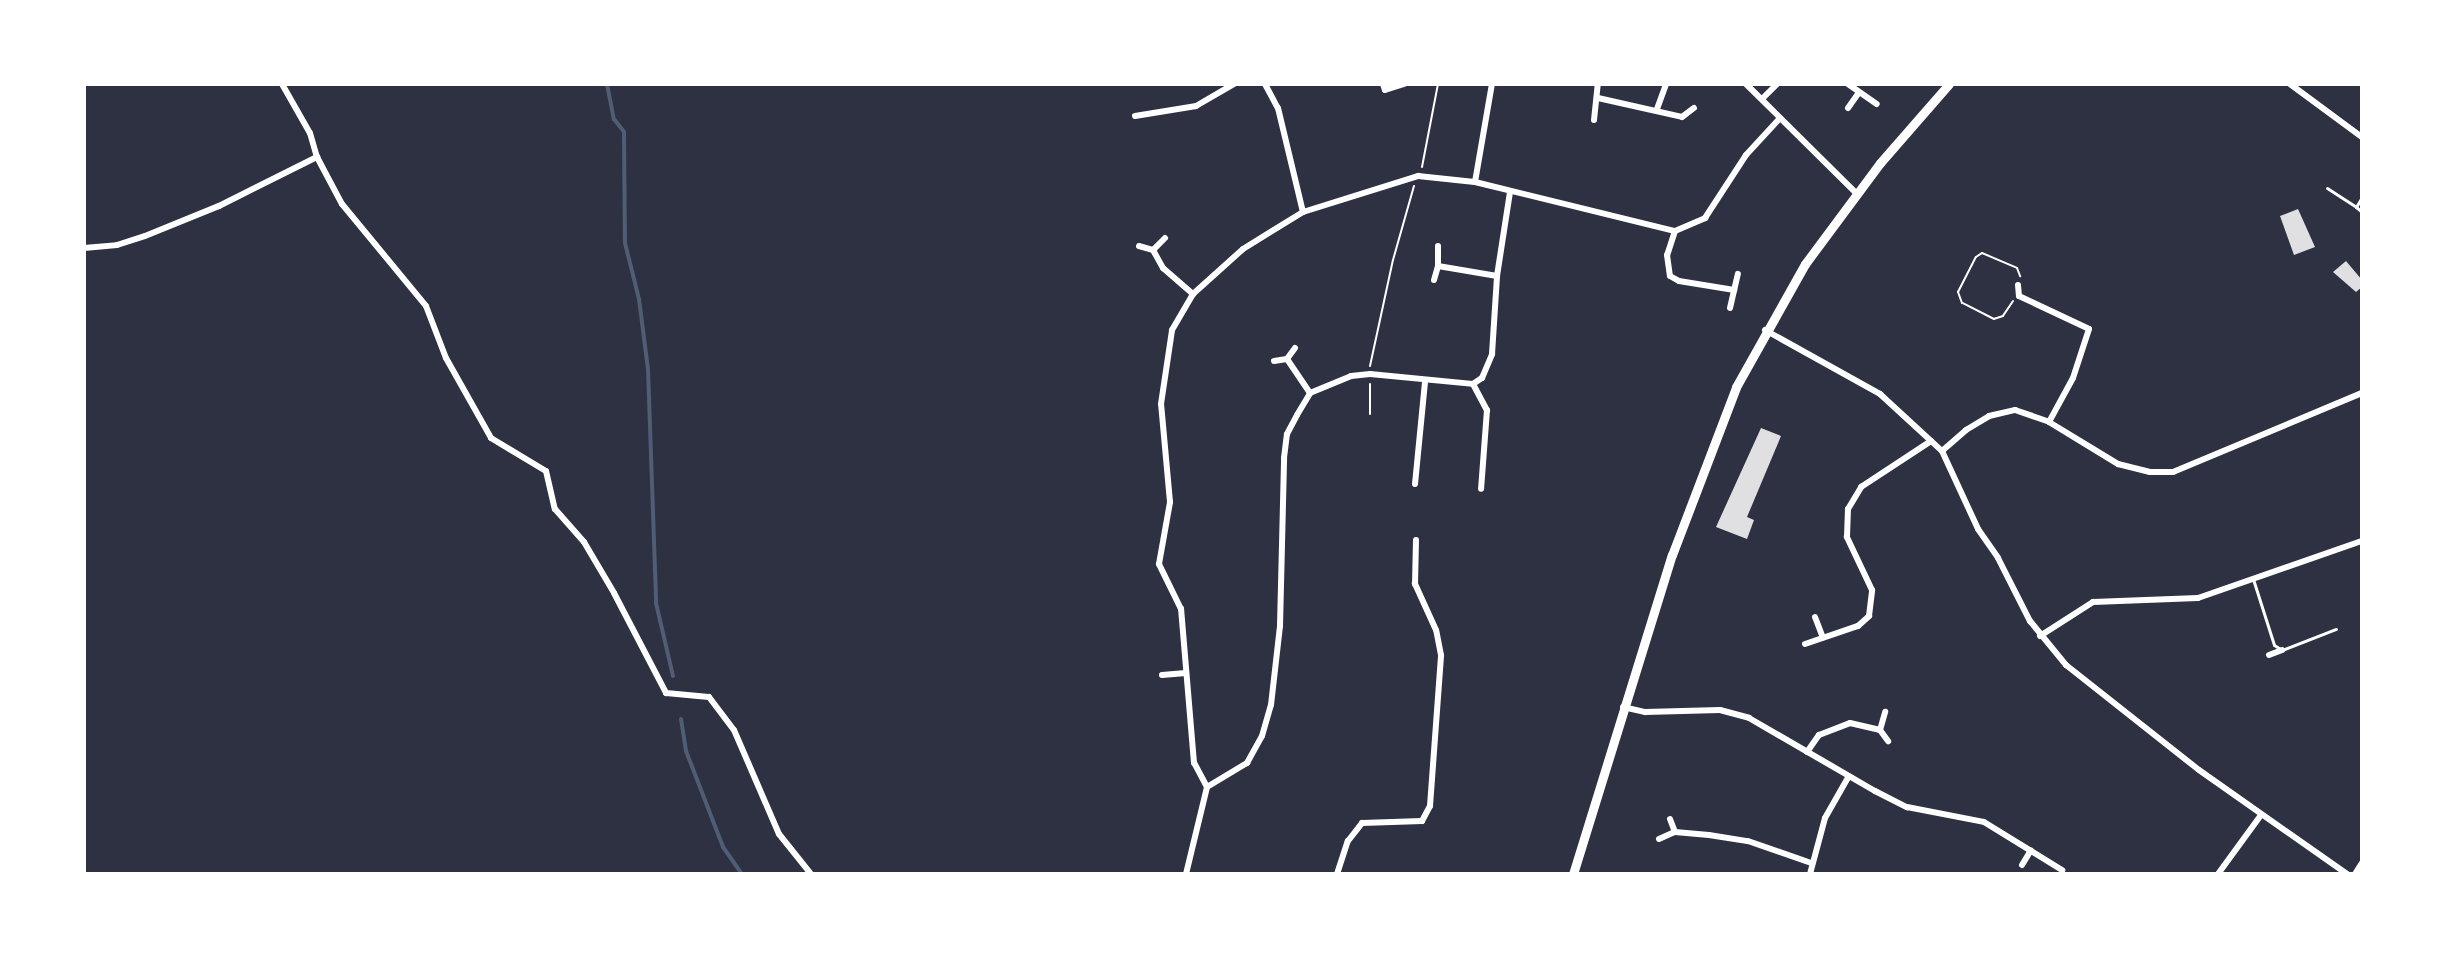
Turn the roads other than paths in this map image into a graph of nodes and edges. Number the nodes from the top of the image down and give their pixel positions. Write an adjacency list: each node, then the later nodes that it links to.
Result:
1 (282, 84): 25 (street)
2 (1234, 84): 21 (street)
3 (1265, 84): 32 (street)
4 (1383, 84): 5 (street)
5 (1404, 84)
6 (1492, 84): 26 (street)
7 (1598, 84): 15 (street)
8 (1666, 84): 20 (street)
9 (1746, 84): 16 (street)
10 (1777, 84): 16 (street)
11 (1848, 84): 14 (street)
12 (1949, 84): 29 (highway)
13 (2290, 84): 24 (street)
14 (1859, 92): 17 (street); 19 (street)
15 (1598, 98): 20 (street); 23 (street)
16 (1763, 98): 22 (street)
17 (1877, 104)
18 (1694, 108): 20 (street)
19 (1848, 108)
20 (1657, 109)
21 (1135, 116)
22 (1780, 118): 29 (street); 34 (street)
23 (1594, 120)
24 (2362, 137)
25 (317, 157): 38 (street); 91 (street)
26 (1475, 182): 28 (street); 32 (street)
27 (2327, 188): 31 (lane)
28 (1510, 192): 34 (street); 42 (street)
29 (1857, 194): 50 (highway)
30 (2362, 197): 31 (lane)
31 (2356, 207): 33 (lane)
32 (1303, 212): 46 (street)
33 (2362, 212)
34 (1674, 231): 45 (street)
35 (1165, 238): 39 (street)
36 (1139, 246): 39 (street)
37 (1438, 246): 40 (street)
38 (84, 248)
39 (1153, 250): 46 (street)
40 (1438, 266): 42 (street); 43 (street)
41 (1738, 274): 45 (street)
42 (1497, 276): 55 (street)
43 (1434, 280)
44 (2018, 285): 47 (street)
45 (1734, 290): 49 (street)
46 (1193, 294): 73 (street)
47 (2019, 296): 48 (street); 58 (street)
48 (2013, 301)
49 (1730, 308)
50 (1765, 330): 59 (street); 75 (highway)
51 (1294, 348): 52 (street)
52 (1287, 360): 53 (street); 56 (street)
53 (1274, 361)
54 (1425, 382): 55 (street); 56 (street); 61 (street)
55 (1473, 384): 62 (street)
56 (1310, 393): 81 (street)
57 (2362, 393): 58 (street)
58 (2049, 422): 60 (street)
59 (1931, 441): 60 (street); 69 (street)
60 (1942, 452): 68 (street)
61 (1415, 484)
62 (1480, 489)
63 (1416, 540): 93 (street)
64 (2362, 541): 65 (street)
65 (2253, 579): 68 (street); 71 (lane)
66 (1815, 617): 69 (street)
67 (2336, 629): 71 (lane)
68 (2040, 636): 82 (street)
69 (1822, 638): 70 (street)
70 (1805, 644)
71 (2282, 650): 72 (street)
72 (2269, 655)
73 (1186, 673): 74 (street); 81 (street)
74 (1161, 675)
75 (1622, 706): 79 (street); 94 (highway)
76 (1885, 712): 77 (street)
77 (1880, 730): 78 (street); 79 (street)
78 (1888, 741)
79 (1807, 752): 80 (street)
80 (1849, 776): 86 (street); 87 (street)
81 (1208, 787): 92 (street)
82 (2261, 815): 96 (street); 97 (street)
83 (1670, 819): 84 (street)
84 (1675, 832): 85 (street); 87 (street)
85 (1659, 839)
86 (2031, 850): 89 (street); 90 (street)
87 (1811, 863): 95 (street)
88 (2362, 863): 98 (street)
89 (2022, 865)
90 (2062, 870)
91 (811, 874)
92 (1186, 874)
93 (1337, 874)
94 (1573, 874)
95 (1810, 874)
96 (2218, 874)
97 (2347, 874)
98 (2355, 874)

